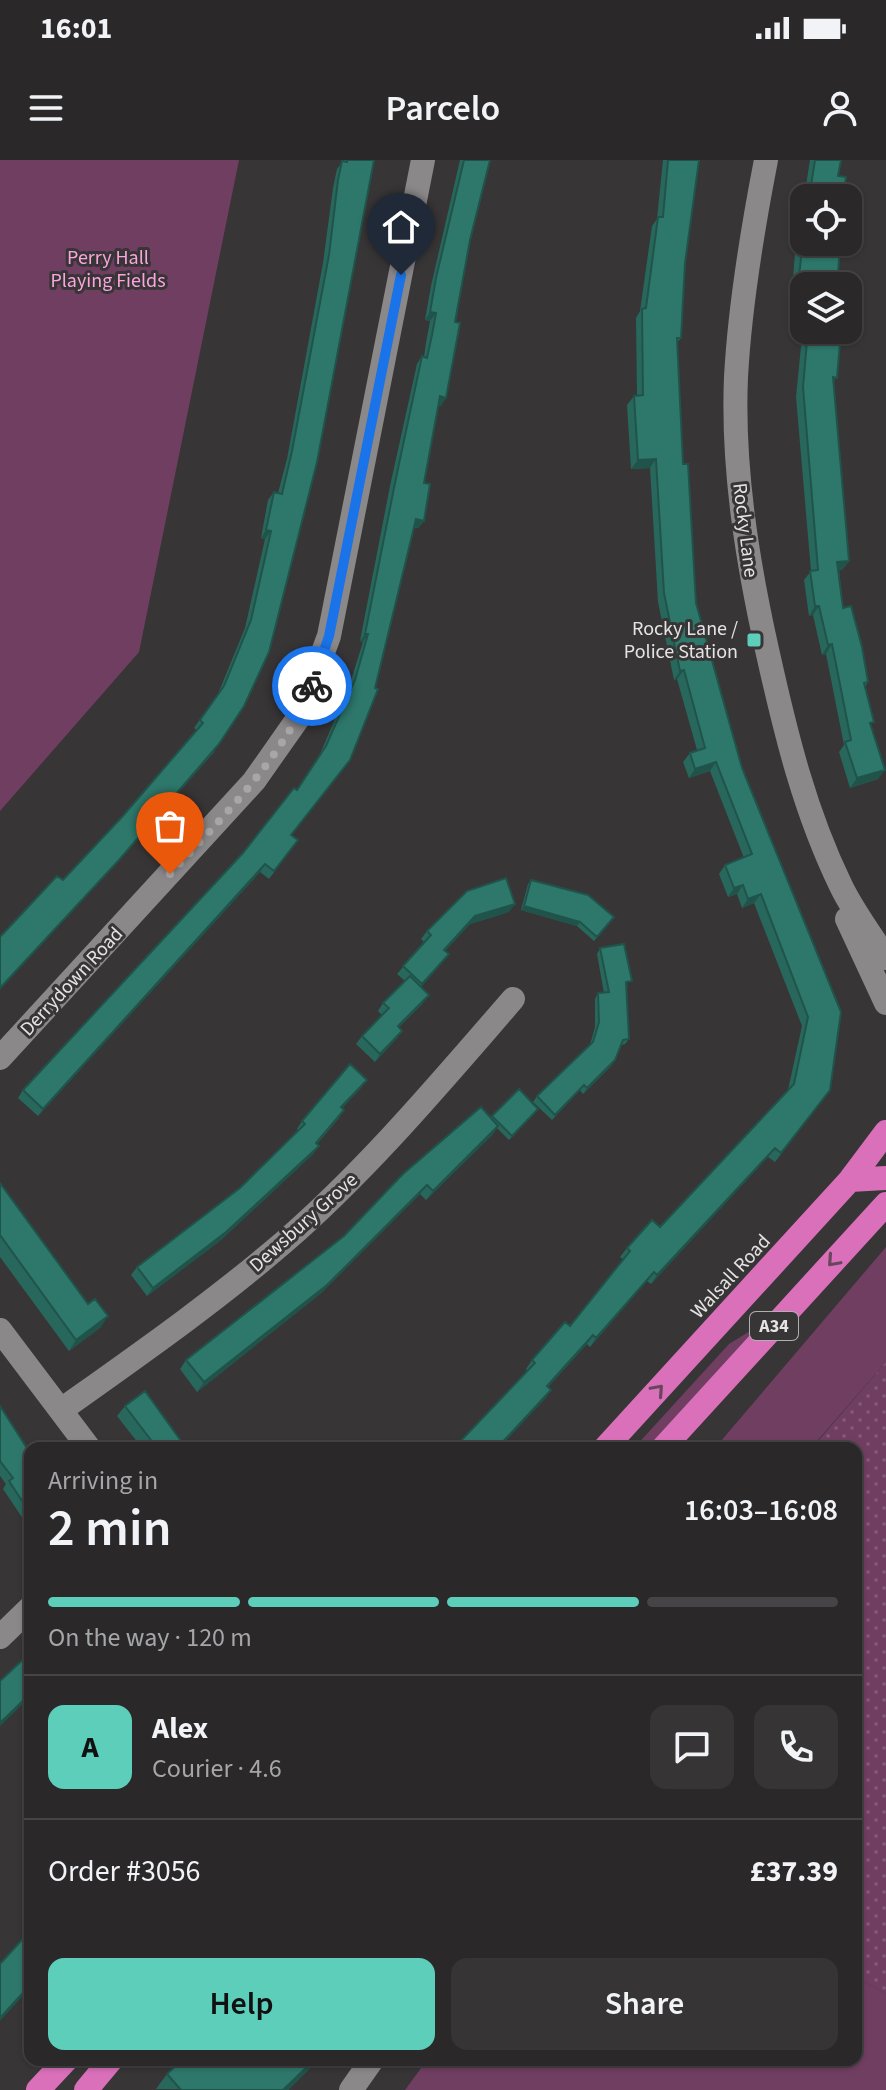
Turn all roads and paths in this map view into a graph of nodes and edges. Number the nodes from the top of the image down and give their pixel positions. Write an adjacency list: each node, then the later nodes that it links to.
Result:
1 (423, 160): 7 (street, Derrydown Road)
2 (766, 160): 3 (street, Rocky Lane)
3 (842, 889): 4 (street, Rocky Lane); 6 (street, Rocky Lane)
4 (886, 958)
5 (513, 999): 13 (street, Dewsbury Grove)
6 (886, 1003)
7 (0, 1058)
8 (886, 1132): 10 (highway, Walsall Road / A34)
9 (886, 1178): 10 (highway)
10 (850, 1180): 15 (highway, Walsall Road / A34, one-way to 10)
11 (886, 1204): 16 (highway, A34, one-way to 16)
12 (0, 1330): 13 (street)
13 (61, 1410): 14 (street)
14 (85, 1442)
15 (610, 1442)
16 (668, 1442)
17 (24, 1614): 18 (street)
18 (0, 1637)
19 (60, 2066): 22 (highway)
20 (106, 2066): 23 (highway)
21 (368, 2066): 24 (street)
22 (38, 2090)
23 (86, 2090)
24 (351, 2090)

